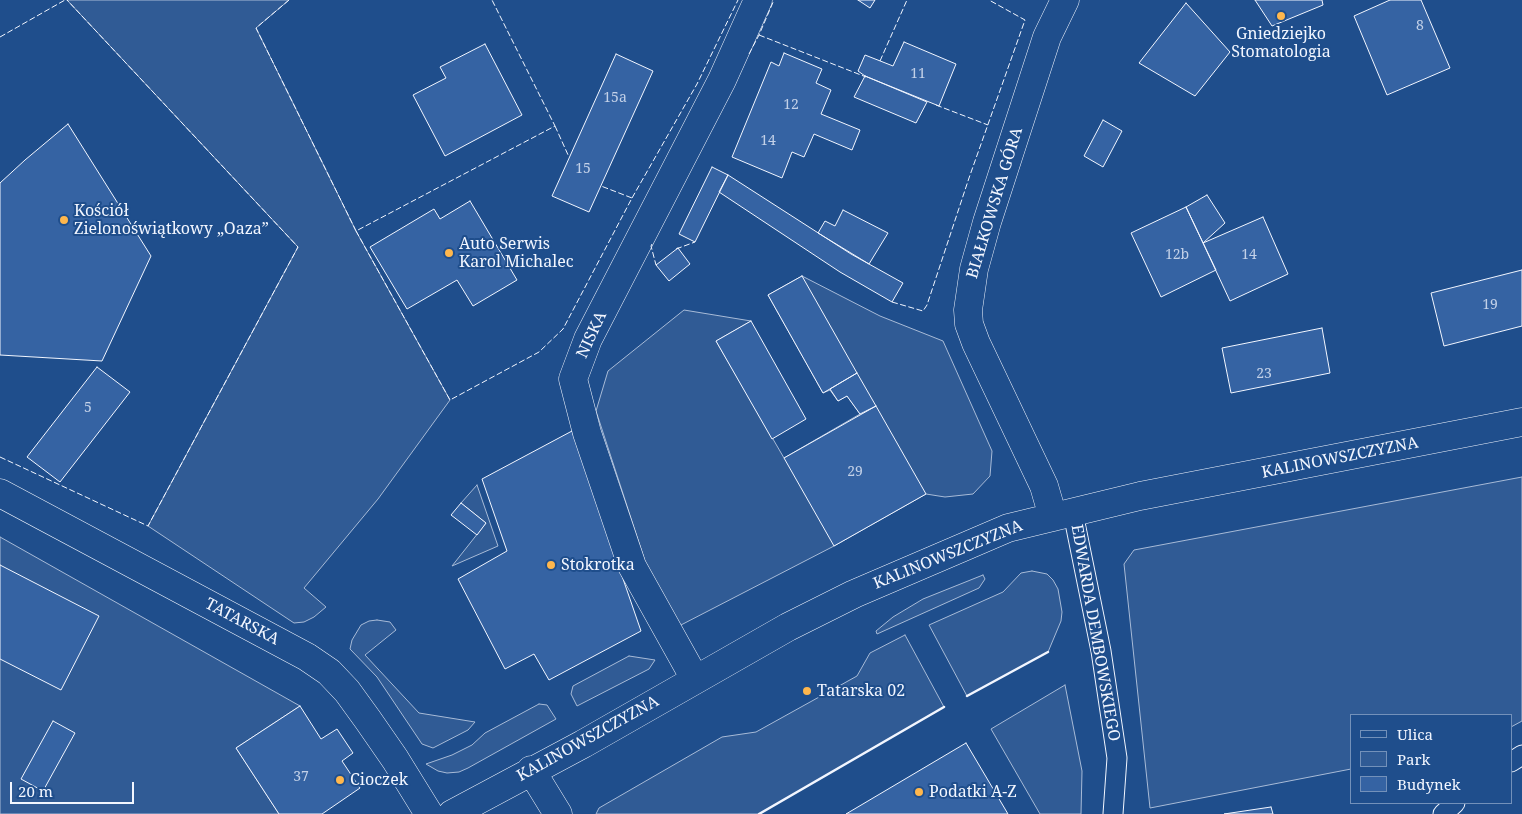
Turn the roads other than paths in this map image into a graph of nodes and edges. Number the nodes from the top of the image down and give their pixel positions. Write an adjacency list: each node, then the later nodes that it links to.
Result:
1 (758, 0): 6 (street, NISKA)
2 (1065, 0): 5 (street, BIAŁKOWSKA GÓRA)
3 (1522, 422): 5 (street, KALINOWSZCZYZNA)
4 (0, 493): 9 (street, TATARSKA)
5 (1063, 515): 6 (street, KALINOWSZCZYZNA); 12 (lane, EDWARDA DEMBOWSKIEGO)
6 (695, 679): 7 (street, KALINOWSZCZYZNA)
7 (532, 770): 10 (street, KALINOWSZCZYZNA); 11 (street)
8 (1454, 804): 13 (lane)
9 (429, 814)
10 (452, 814)
11 (558, 814)
12 (1114, 814)
13 (1442, 814)

